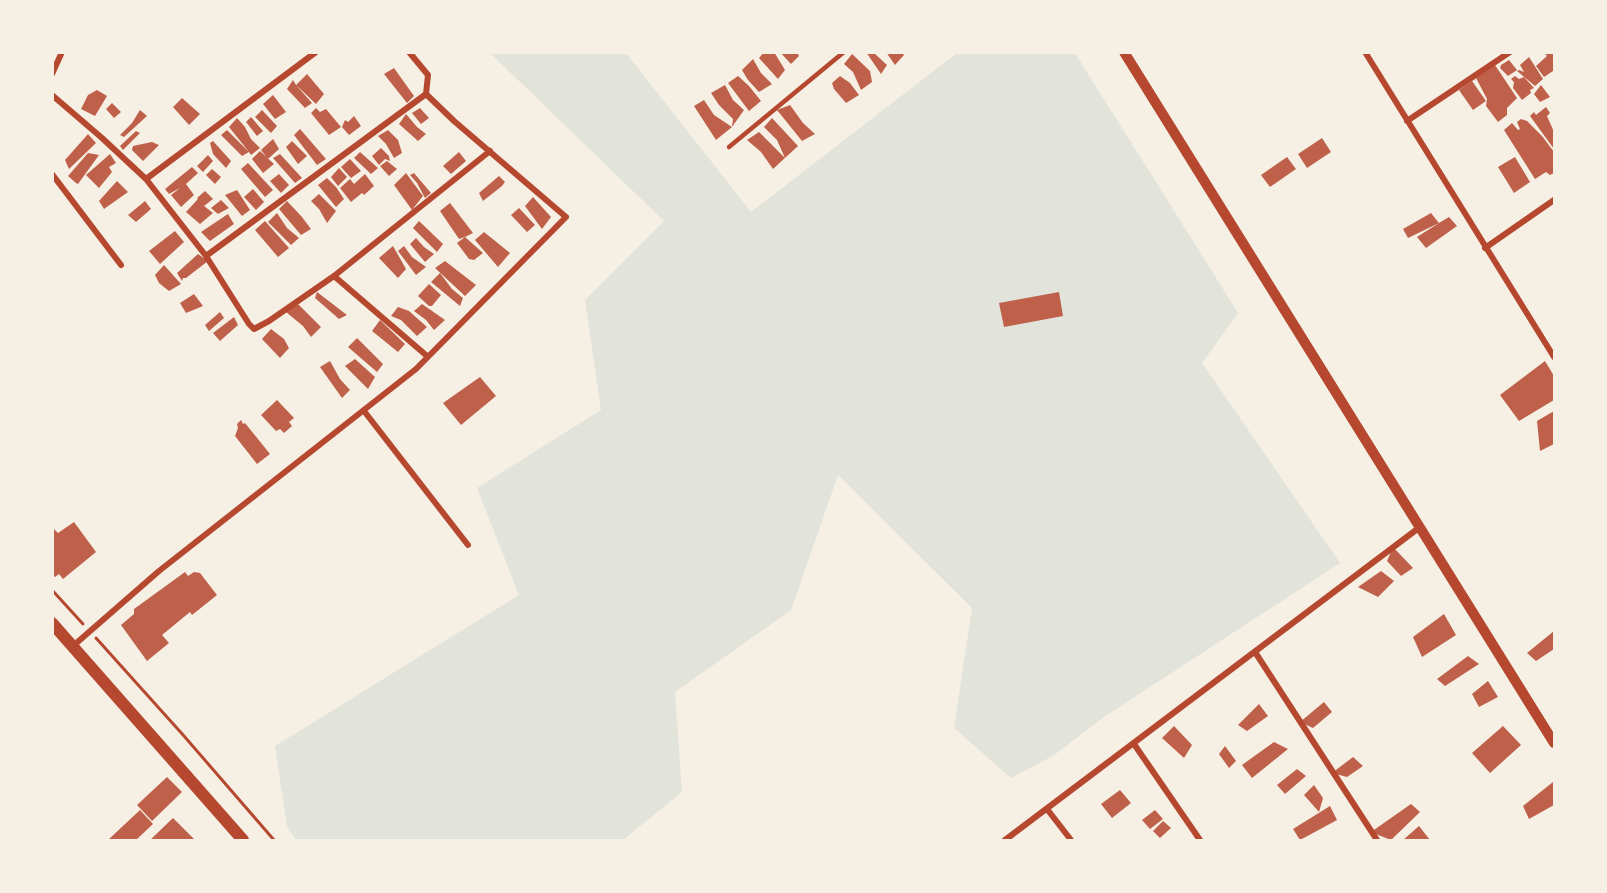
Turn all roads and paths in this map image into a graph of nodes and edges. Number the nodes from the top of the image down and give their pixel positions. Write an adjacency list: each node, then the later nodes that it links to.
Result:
1 (62, 52): 8 (street)
2 (316, 52): 15 (street)
3 (409, 52): 9 (street)
4 (844, 52): 12 (lane)
5 (1124, 52): 24 (street)
6 (1365, 52): 11 (street)
7 (1510, 52): 11 (street)
8 (52, 74)
9 (426, 94): 13 (street); 18 (street)
10 (52, 95): 15 (street)
11 (1407, 121): 17 (street)
12 (729, 147)
13 (490, 151): 20 (street); 21 (street)
14 (52, 174): 19 (street)
15 (146, 179): 18 (street)
16 (1554, 200): 17 (street)
17 (1485, 248): 22 (street)
18 (206, 256): 20 (street)
19 (121, 265)
20 (334, 276): 21 (street)
21 (427, 356): 23 (street)
22 (1554, 357)
23 (364, 411): 25 (street); 28 (street)
24 (1420, 527): 30 (street); 31 (street)
25 (468, 545)
26 (52, 590): 28 (path)
27 (52, 623): 29 (main road)
28 (90, 631): 29 (street); 35 (path)
29 (72, 646): 34 (main road)
30 (1254, 652): 32 (street); 39 (street)
31 (1554, 741)
32 (1134, 744): 33 (street); 38 (street)
33 (1047, 809): 36 (street); 37 (street)
34 (243, 840)
35 (274, 840)
36 (1005, 840)
37 (1071, 840)
38 (1200, 840)
39 (1377, 840)

